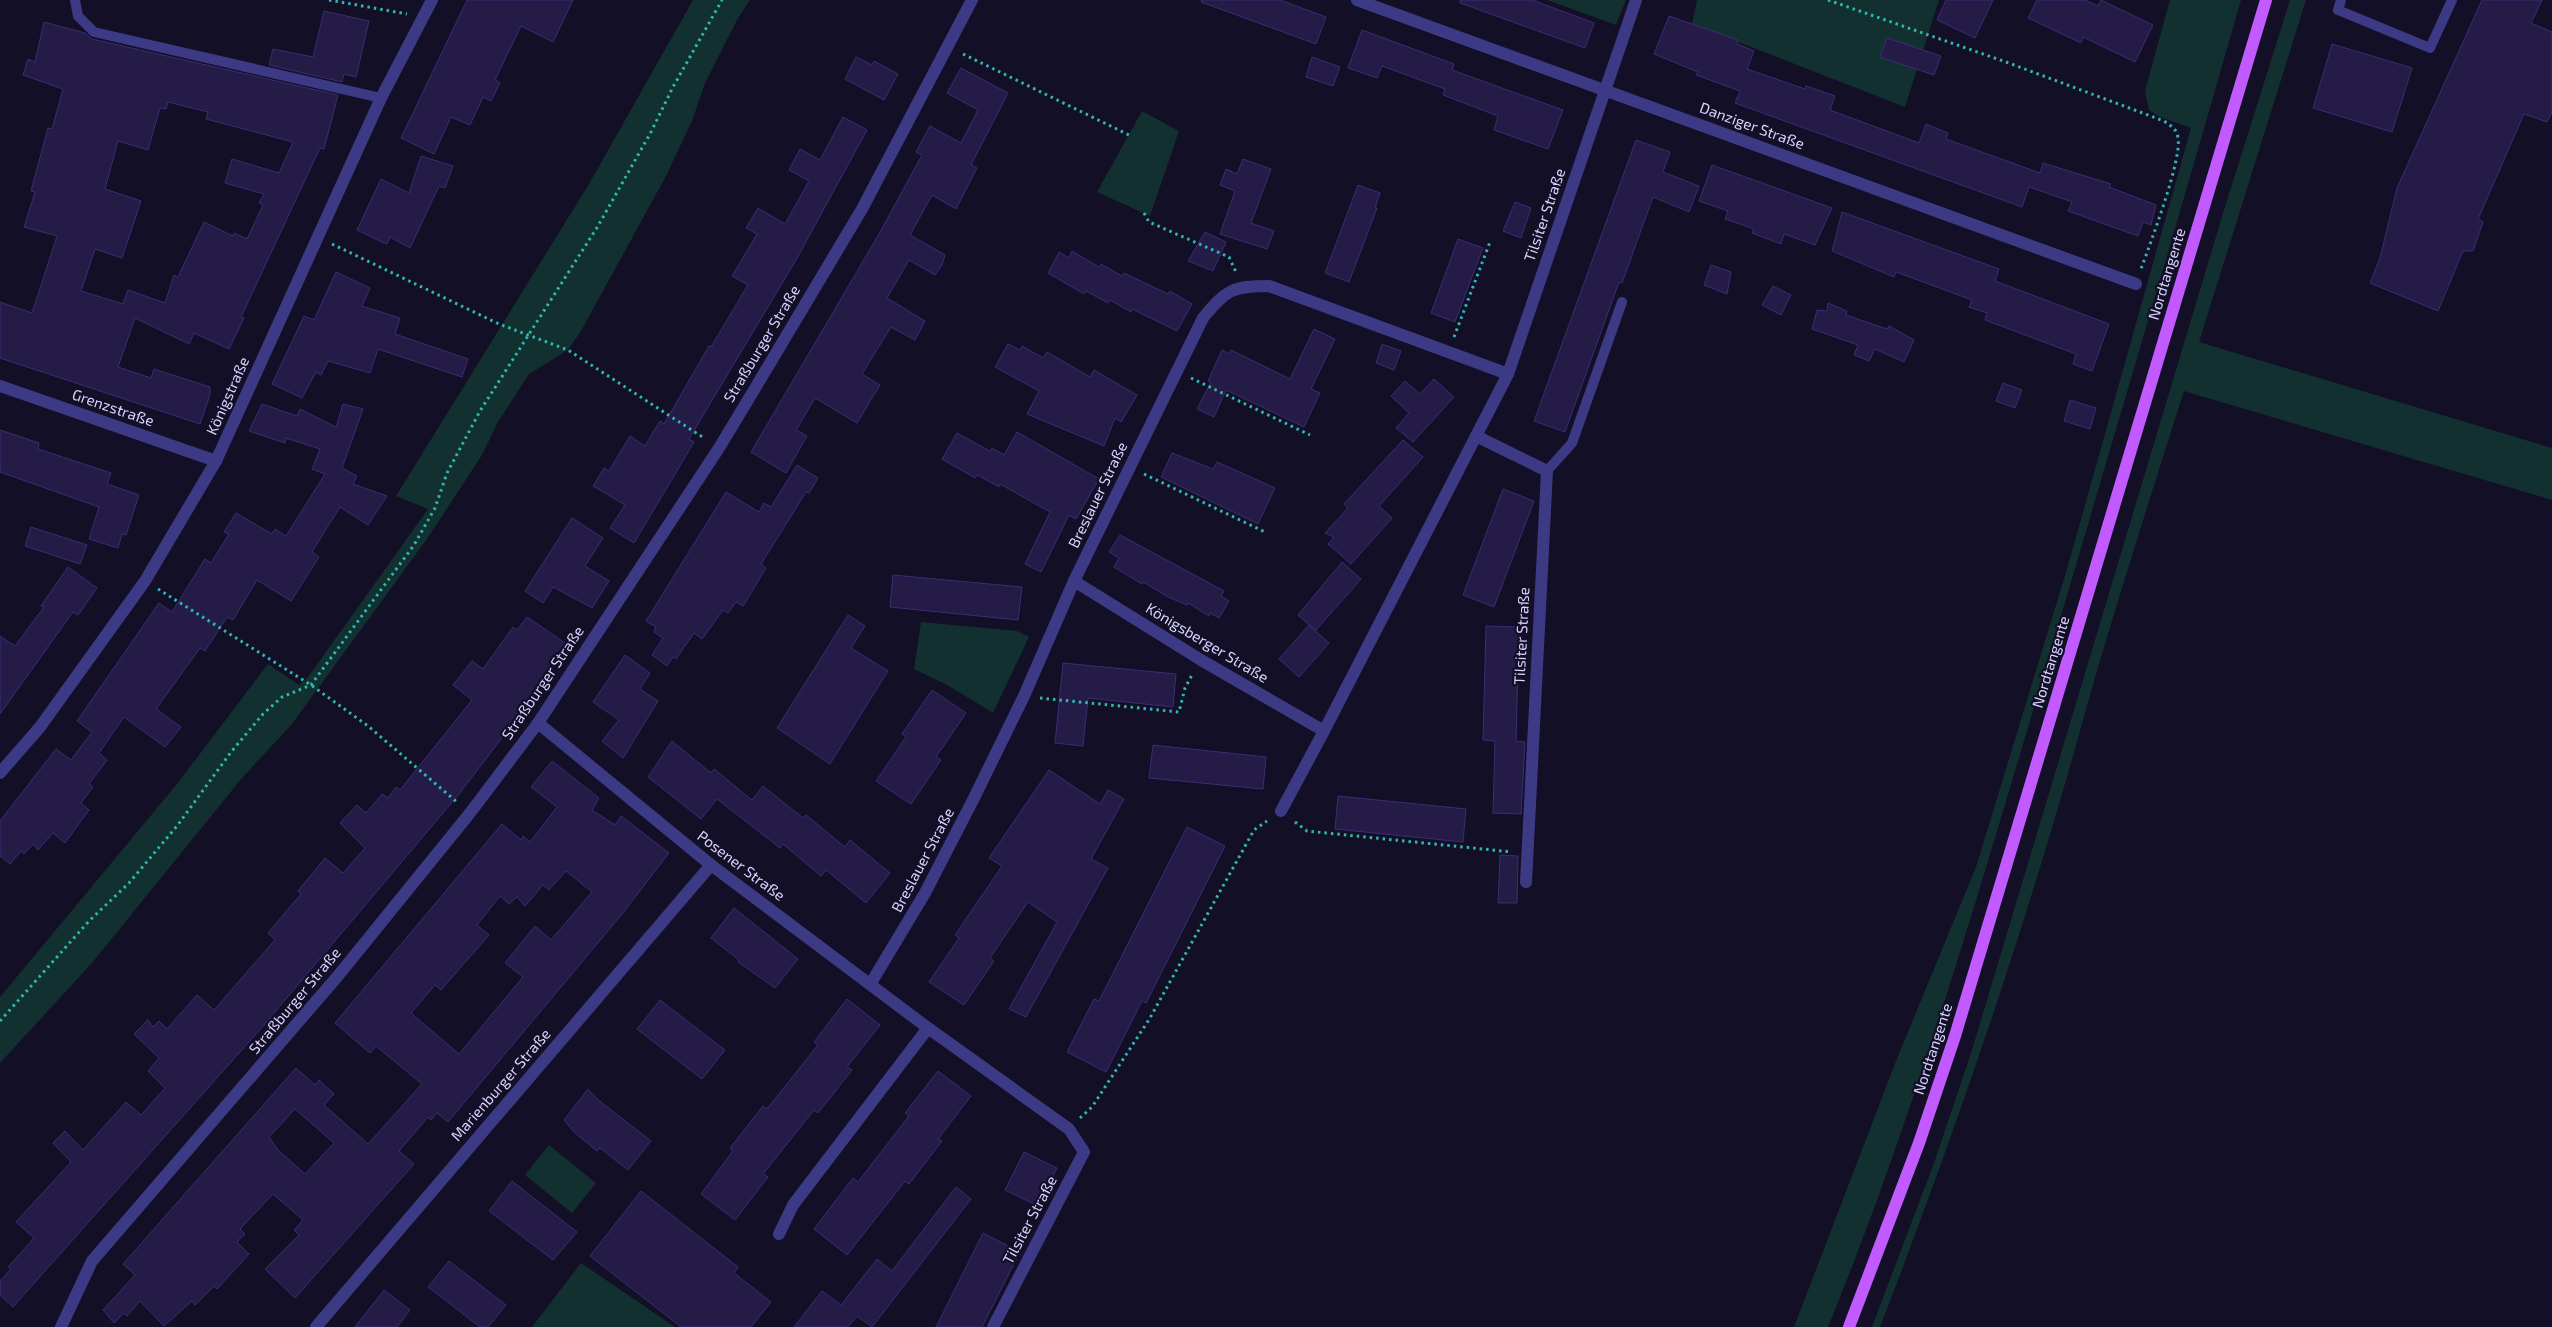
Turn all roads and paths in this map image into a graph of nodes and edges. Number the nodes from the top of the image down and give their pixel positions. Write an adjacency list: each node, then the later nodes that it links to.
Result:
1 (75, 0): 15 (lane)
2 (329, 0): 12 (path)
3 (432, 0): 12 (street, Königstraße)
4 (722, 0): 23 (path)
5 (972, 0): 13 (street, Straßburger Straße)
6 (1357, 0): 14 (street, Danziger Straße)
7 (1636, 0): 14 (street, Tilsiter Straße)
8 (1828, 0): 20 (path)
9 (2266, 0): 56 (main road, Nordtangente)
10 (2342, 0): 11 (lane)
11 (2452, 0)
12 (423, 18): 15 (street, Königstraße)
13 (947, 47): 16 (path); 30 (street, Straßburger Straße)
14 (1605, 90): 20 (street, Danziger Straße); 26 (street, Tilsiter Straße)
15 (381, 98): 18 (street, Königstraße)
16 (1128, 135)
17 (1144, 213): 21 (path)
18 (318, 238): 23 (path); 31 (street, Königstraße)
19 (1490, 242): 24 (path)
20 (2136, 284)
21 (1242, 286): 24 (street, Breslauer Straße); 25 (street, Breslauer Straße)
22 (1622, 302): 33 (lane)
23 (527, 335): 30 (path); 38 (path)
24 (1448, 352): 26 (street, Breslauer Straße)
25 (1177, 372): 28 (path); 32 (street, Breslauer Straße)
26 (1508, 374): 29 (street, Tilsiter Straße)
27 (0, 386): 31 (street, Grenzstraße)
28 (1310, 436)
29 (1476, 436): 33 (street); 41 (street, Tilsiter Straße)
30 (719, 448): 40 (street, Straßburger Straße)
31 (216, 461): 36 (street, Königstraße)
32 (1130, 467): 34 (path); 35 (street, Breslauer Straße)
33 (1547, 471): 45 (street, Tilsiter Straße)
34 (1265, 532)
35 (1074, 580): 37 (street, Königsberger Straße); 39 (street, Breslauer Straße)
36 (145, 581): 38 (path); 42 (street, Königstraße)
37 (1201, 660): 39 (path); 41 (street, Königsberger Straße)
38 (311, 685): 44 (path); 49 (path)
39 (1024, 696): 48 (street, Breslauer Straße)
40 (538, 723): 44 (street, Straßburger Straße); 46 (street, Posener Straße)
41 (1324, 732): 43 (street, Tilsiter Straße)
42 (0, 773)
43 (1281, 811): 45 (path); 51 (path)
44 (470, 813): 53 (street, Straßburger Straße)
45 (1527, 854): 47 (street, Tilsiter Straße)
46 (711, 865): 48 (street, Posener Straße); 54 (street, Marienburger Straße)
47 (1526, 882)
48 (871, 983): 50 (street, Posener Straße)
49 (0, 1022)
50 (928, 1028): 51 (street, Posener Straße); 52 (street)
51 (1069, 1129): 55 (street, Tilsiter Straße)
52 (779, 1234)
53 (61, 1327)
54 (316, 1327)
55 (993, 1327)
56 (1849, 1327)

